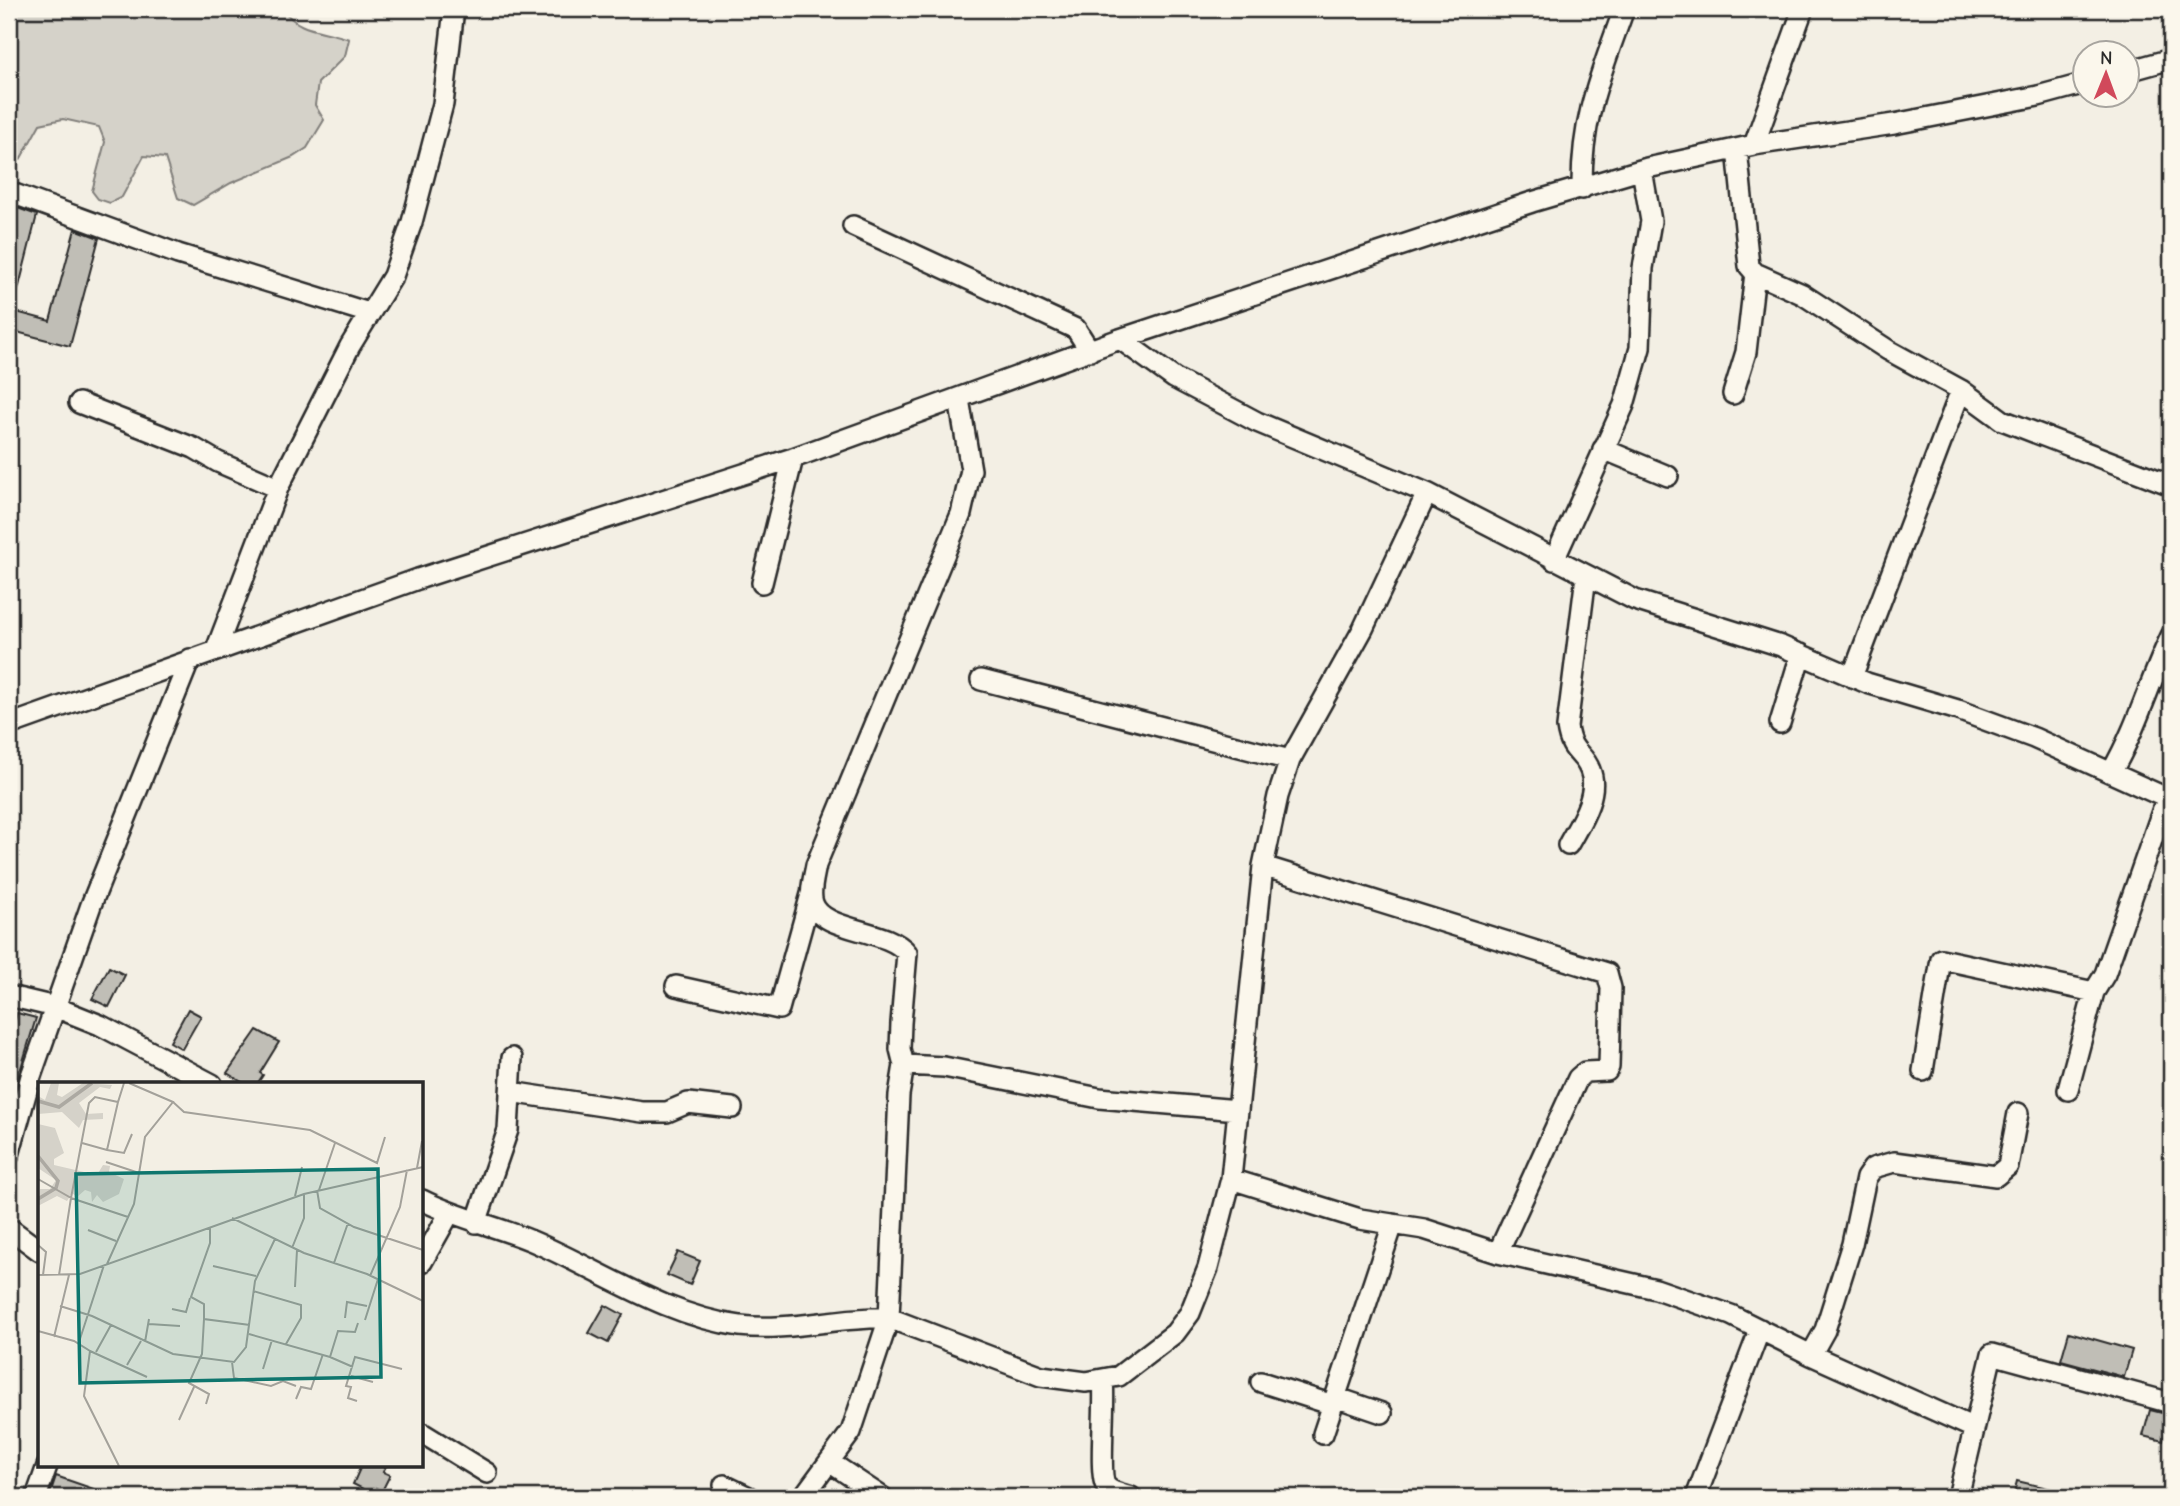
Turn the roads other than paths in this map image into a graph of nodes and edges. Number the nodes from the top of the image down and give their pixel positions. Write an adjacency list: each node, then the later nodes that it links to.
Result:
1 (454, 9): 13 (street)
2 (1624, 9): 9 (street)
3 (1803, 9): 7 (street)
4 (2171, 59): 5 (street)
5 (2142, 67)
6 (2072, 87): 7 (street)
7 (1746, 147): 8 (street); 12 (street)
8 (1642, 170): 9 (street); 20 (street)
9 (1582, 189): 14 (street)
10 (9, 192): 13 (street)
11 (853, 226): 15 (street)
12 (1755, 273): 16 (street); 17 (street)
13 (369, 313): 24 (street)
14 (1120, 340): 15 (street); 25 (street)
15 (1090, 351): 18 (street)
16 (1961, 390): 23 (street); 33 (street)
17 (1733, 394)
18 (959, 399): 21 (street); 42 (street)
19 (79, 403): 24 (street)
20 (1603, 449): 22 (street); 26 (street)
21 (793, 458): 28 (street); 30 (street)
22 (1668, 476)
23 (2171, 485)
24 (278, 488): 30 (street)
25 (1426, 493): 26 (street); 37 (street)
26 (1553, 560): 27 (street)
27 (1586, 576): 31 (street); 40 (street)
28 (762, 583)
29 (2171, 636): 38 (street)
30 (216, 650): 32 (street)
31 (1801, 654): 33 (street); 35 (street)
32 (190, 659): 36 (street); 46 (street)
33 (1852, 677): 38 (street)
34 (981, 680): 37 (street)
35 (1780, 723)
36 (9, 725)
37 (1290, 760): 41 (street)
38 (2112, 771): 39 (street)
39 (2169, 798): 44 (street)
40 (1568, 845)
41 (1263, 866): 54 (street); 64 (street)
42 (811, 894): 43 (street); 48 (street)
43 (676, 986)
44 (2094, 992): 49 (street); 51 (street)
45 (9, 996): 46 (street)
46 (54, 1007): 50 (street); 56 (street)
47 (512, 1058): 52 (street)
48 (904, 1065): 54 (street); 66 (street)
49 (1923, 1071)
50 (208, 1082)
51 (2068, 1090)
52 (510, 1092): 53 (street); 60 (street)
53 (732, 1108)
54 (1238, 1110): 57 (street)
55 (2018, 1114): 68 (street)
56 (9, 1155)
57 (1231, 1179): 61 (street); 69 (street)
58 (424, 1201): 59 (street)
59 (449, 1214): 60 (street); 65 (street)
60 (476, 1223): 66 (street)
61 (1393, 1224): 64 (street); 71 (street)
62 (9, 1228): 63 (street)
63 (38, 1250)
64 (1498, 1253): 67 (street)
65 (424, 1258)
66 (889, 1318): 69 (street); 77 (street)
67 (1759, 1329): 68 (street); 86 (street)
68 (1811, 1355): 74 (street)
69 (1103, 1380): 85 (street)
70 (1261, 1382): 71 (street)
71 (1334, 1401): 73 (street); 76 (street)
72 (2171, 1403): 74 (street)
73 (1382, 1413)
74 (1974, 1428): 87 (street)
75 (424, 1434): 79 (street)
76 (1323, 1434)
77 (831, 1464): 83 (street); 84 (street)
78 (46, 1468): 81 (street)
79 (487, 1474)
80 (723, 1485): 82 (street)
81 (36, 1497)
82 (749, 1497)
83 (803, 1497)
84 (882, 1497)
85 (1131, 1497)
86 (1696, 1497)
87 (1961, 1497)

